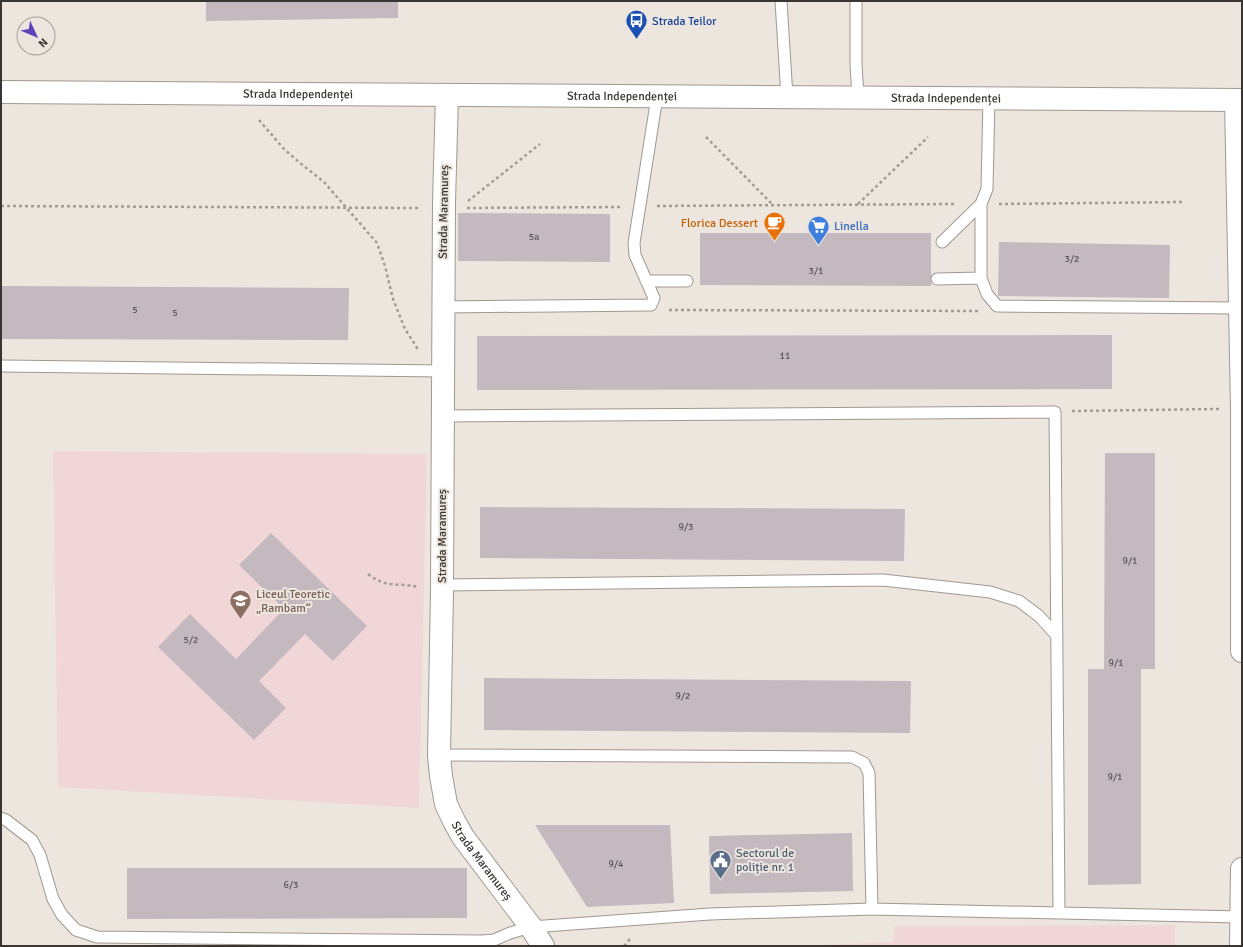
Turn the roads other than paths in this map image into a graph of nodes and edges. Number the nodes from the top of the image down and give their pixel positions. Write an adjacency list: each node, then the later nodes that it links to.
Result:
1 (781, 1): 6 (lane)
2 (856, 1): 7 (lane)
3 (1, 92): 4 (street, Strada Independenței)
4 (447, 95): 5 (street, Strada Independenței); 16 (street, Strada Maramureș)
5 (657, 97): 6 (street, Strada Independenței); 14 (lane)
6 (787, 97): 7 (street, Strada Independenței)
7 (858, 97): 8 (street, Strada Independenței)
8 (989, 98): 9 (street, Strada Independenței); 10 (lane)
9 (1239, 100): 17 (street)
10 (981, 204): 11 (lane); 12 (lane)
11 (942, 242)
12 (981, 278): 13 (lane); 17 (lane)
13 (937, 279)
14 (646, 281): 15 (lane); 16 (lane)
15 (687, 281)
16 (443, 307): 20 (street, Strada Maramureș)
17 (1240, 308): 19 (street)
18 (1, 366): 20 (lane)
19 (1241, 367): 21 (street)
20 (437, 371): 22 (street, Strada Maramureș)
21 (1242, 408): 25 (street)
22 (442, 416): 23 (street, Strada Maramureș); 24 (lane)
23 (442, 588): 24 (lane); 26 (street, Strada Maramureș)
24 (1057, 636): 30 (lane)
25 (1242, 651)
26 (439, 756): 29 (lane); 32 (street, Strada Maramureș)
27 (1, 818): 32 (lane)
28 (1242, 869): 31 (street)
29 (872, 909): 30 (lane); 32 (lane)
30 (1059, 913): 31 (lane)
31 (1241, 917): 34 (street)
32 (531, 927): 33 (street, Strada Maramureș)
33 (543, 946)
34 (1241, 946)

